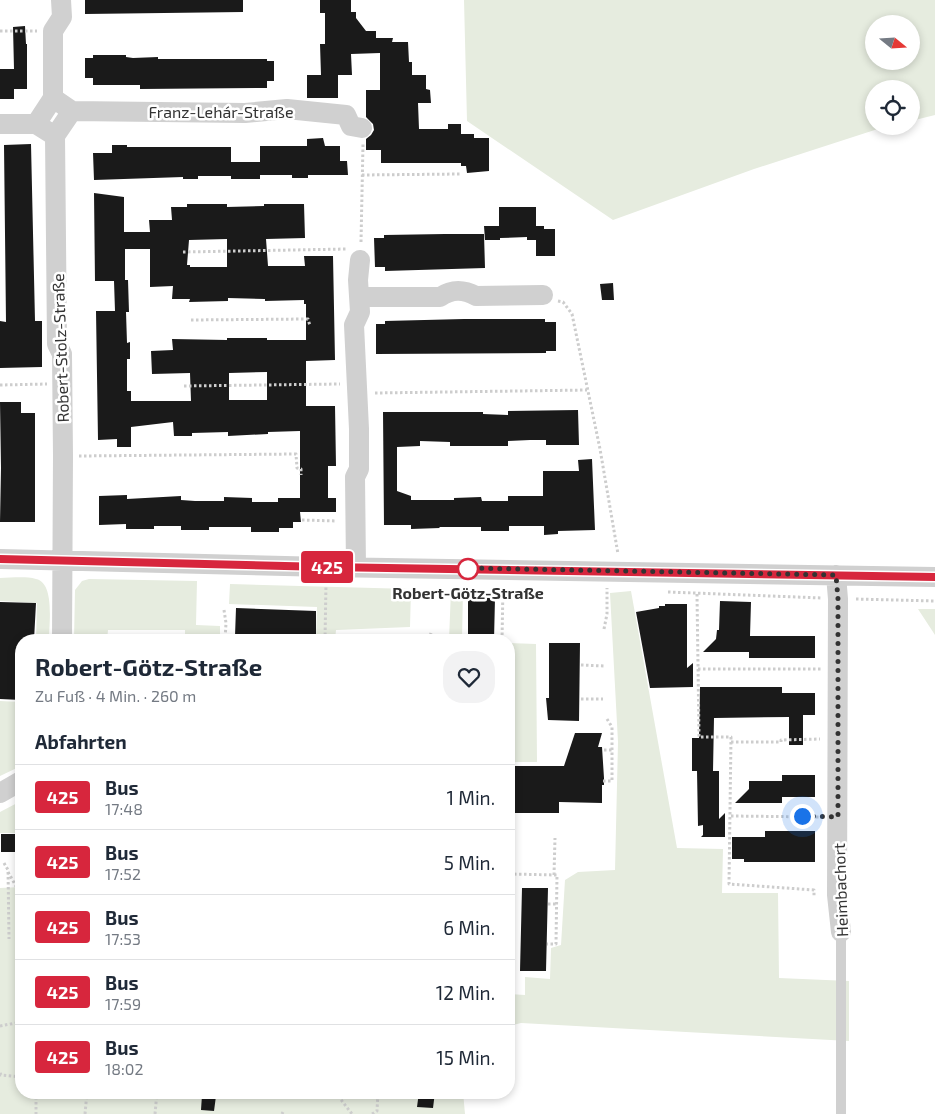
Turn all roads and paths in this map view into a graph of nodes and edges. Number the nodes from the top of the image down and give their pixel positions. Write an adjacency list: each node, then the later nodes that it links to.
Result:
1 (62, 0): 3 (street)
2 (0, 31): 3 (path)
3 (53, 31): 4 (street)
4 (53, 98): 5 (street); 7 (street)
5 (72, 111): 8 (street, Franz-Lehár-Straße); 9 (street)
6 (0, 124): 7 (street)
7 (36, 124): 9 (street)
8 (362, 128): 11 (path)
9 (55, 136): 18 (street, Robert-Stolz-Straße)
10 (460, 174): 11 (path)
11 (362, 175): 13 (path)
12 (183, 252): 13 (path)
13 (356, 253): 15 (street)
14 (543, 295): 15 (street); 22 (path)
15 (359, 297): 21 (street)
16 (191, 320): 17 (path)
17 (310, 326)
18 (62, 384): 19 (path); 23 (street, Robert-Stolz-Straße)
19 (0, 385)
20 (184, 386): 21 (path)
21 (357, 389): 22 (path); 26 (street)
22 (587, 390): 32 (path)
23 (63, 456): 24 (path); 28 (street, Robert-Stolz-Straße)
24 (301, 475)
25 (302, 520): 26 (path)
26 (356, 521): 30 (street)
27 (0, 559): 28 (street)
28 (62, 560): 29 (street); 38 (street, Robert-Stolz-Straße)
29 (326, 567): 30 (street); 40 (path)
30 (356, 567): 32 (street)
31 (836, 575): 32 (street); 33 (street); 45 (street, Heimbachort)
32 (614, 576): 37 (path)
33 (935, 577)
34 (503, 580): 41 (path)
35 (697, 594): 44 (path)
36 (224, 610): 39 (path)
37 (604, 629)
38 (62, 634)
39 (226, 634)
40 (325, 634)
41 (502, 634)
42 (581, 665): 43 (path)
43 (604, 666)
44 (698, 669): 45 (path); 50 (path)
45 (838, 669): 49 (street, Heimbachort)
46 (581, 699): 47 (path)
47 (603, 699)
48 (607, 719): 52 (path)
49 (837, 739): 50 (path); 57 (street, Heimbachort)
50 (731, 742): 56 (path)
51 (604, 750): 52 (path)
52 (612, 750): 53 (path)
53 (604, 781)
54 (15, 784): 55 (street)
55 (0, 792)
56 (730, 816): 57 (path); 64 (path)
57 (838, 817): 67 (street, Heimbachort)
58 (555, 838): 62 (path)
59 (4, 863): 60 (path)
60 (8, 870): 63 (path); 68 (path)
61 (515, 874): 62 (path)
62 (554, 875): 66 (path)
63 (15, 883)
64 (814, 897)
65 (548, 904): 66 (path)
66 (556, 904): 69 (path)
67 (841, 932): 84 (lane, Heimbachort)
68 (9, 939)
69 (547, 944)
70 (15, 1023): 71 (path)
71 (0, 1026)
72 (0, 1073): 73 (path)
73 (15, 1076)
74 (36, 1099): 79 (path)
75 (86, 1099): 80 (path)
76 (156, 1099): 81 (path)
77 (340, 1099): 82 (path)
78 (378, 1099): 83 (path)
79 (36, 1114)
80 (85, 1114)
81 (155, 1114)
82 (352, 1114)
83 (372, 1114)
84 (841, 1114)

